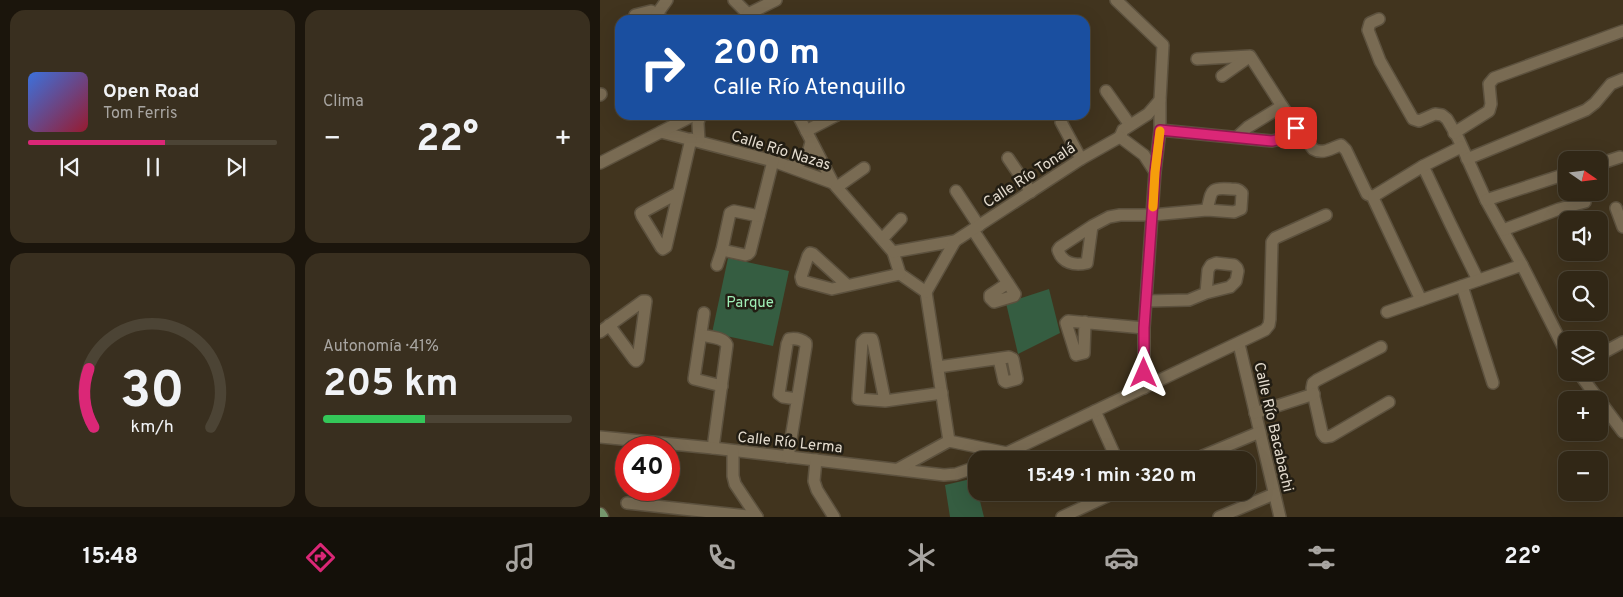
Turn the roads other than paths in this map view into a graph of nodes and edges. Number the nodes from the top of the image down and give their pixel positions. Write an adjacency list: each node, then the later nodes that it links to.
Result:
1 (667, 0): 7 (street)
2 (734, 0): 8 (street)
3 (776, 0): 9 (street)
4 (1120, 1): 17 (street)
5 (635, 15): 6 (street)
6 (656, 15)
7 (660, 15)
8 (748, 15)
9 (753, 15)
10 (1379, 19): 30 (street)
11 (1623, 31): 30 (street)
12 (1250, 56): 13 (street); 14 (street); 18 (street)
13 (1197, 59)
14 (1222, 76)
15 (1623, 79): 41 (street)
16 (1106, 91): 26 (street)
17 (1160, 100): 19 (street); 25 (street)
18 (1282, 106): 27 (street); 32 (street)
19 (1148, 114): 25 (street); 26 (street)
20 (684, 120): 29 (street)
21 (699, 120): 33 (street)
22 (800, 120): 28 (street)
23 (827, 120): 28 (street)
24 (1061, 122): 40 (street)
25 (1160, 124): 32 (street); 36 (street)
26 (1130, 125): 31 (street)
27 (1296, 128): 32 (street); 54 (street)
28 (806, 131): 34 (street)
29 (660, 132): 33 (street, Calle Río Nazas); 44 (street)
30 (1454, 133): 35 (street)
31 (1120, 137): 37 (street); 40 (street, Calle Río Tonalá)
32 (1237, 137)
33 (695, 140): 42 (street, Calle Río Nazas); 53 (street)
34 (811, 142): 45 (street); 50 (street)
35 (1462, 147): 41 (street); 46 (street)
36 (1158, 151): 37 (street); 48 (street)
37 (1144, 155): 48 (street)
38 (1620, 157): 43 (street)
39 (1008, 158): 52 (street)
40 (1081, 159): 52 (street, Calle Río Tonalá)
41 (1467, 159): 55 (street)
42 (773, 161): 45 (street, Calle Río Nazas); 60 (street)
43 (1608, 161)
44 (600, 163)
45 (790, 166): 50 (street, Calle Río Nazas)
46 (1423, 166): 54 (street); 74 (street)
47 (864, 168): 50 (street)
48 (1155, 172): 59 (street)
49 (1558, 177): 55 (street)
50 (835, 185): 67 (street)
51 (956, 191): 65 (street)
52 (1031, 192): 65 (street, Calle Río Tonalá)
53 (678, 193): 53 (street)
54 (1374, 197): 81 (street)
55 (1486, 200): 66 (street)
56 (1585, 202): 66 (street)
57 (1616, 208): 64 (street)
58 (1207, 210): 59 (street)
59 (1152, 215): 63 (street); 80 (street)
60 (759, 216): 69 (street); 69 (street)
61 (1326, 216): 90 (street)
62 (901, 220): 67 (street)
63 (1092, 226)
64 (1623, 227)
65 (976, 228): 68 (street, Calle Río Tonalá); 75 (street)
66 (1502, 230): 72 (street)
67 (883, 238): 70 (street)
68 (955, 241): 70 (street, Calle Río Tonalá); 78 (street, Calle Río Tonalá)
69 (722, 250): 71 (street)
70 (894, 252): 73 (street)
71 (717, 265)
72 (1522, 265): 74 (street); 88 (street)
73 (900, 274): 76 (street); 78 (street)
74 (1478, 280): 77 (street)
75 (1008, 283)
76 (846, 285): 76 (street)
77 (1462, 286): 81 (street); 96 (street)
78 (926, 292): 94 (street)
79 (1206, 293): 80 (street)
80 (1147, 300): 85 (street)
81 (1421, 300): 82 (street)
82 (1387, 312)
83 (704, 313): 87 (street)
84 (1085, 322): 85 (street)
85 (1144, 328): 98 (street)
86 (604, 329): 86 (street)
87 (701, 335): 97 (street); 97 (street)
88 (1558, 336)
89 (1623, 342): 92 (street)
90 (1239, 344): 98 (street); 105 (street, Calle Río Bacabachi)
91 (1381, 347): 100 (street)
92 (1608, 350)
93 (999, 359): 93 (street); 94 (street)
94 (938, 367): 99 (street)
95 (1585, 381): 107 (street)
96 (1493, 383)
97 (722, 386): 110 (street)
98 (1144, 388): 104 (street)
99 (942, 393): 102 (street); 109 (street)
100 (1314, 394): 103 (street); 105 (street)
101 (797, 399): 101 (street); 116 (street)
102 (885, 401): 102 (street)
103 (1389, 402)
104 (1095, 411): 113 (street); 114 (street)
105 (1255, 413): 106 (street, Calle Río Bacabachi)
106 (1260, 432): 115 (street); 120 (street, Calle Río Bacabachi)
107 (1623, 432)
108 (602, 434): 110 (street, Calle Río Lerma)
109 (949, 441): 112 (street); 118 (street)
110 (713, 448): 111 (street, Calle Río Lerma)
111 (733, 451): 116 (street, Calle Río Lerma); 124 (street)
112 (997, 451)
113 (1011, 451)
114 (1113, 451)
115 (1215, 451)
116 (788, 457): 117 (street, Calle Río Lerma)
117 (816, 460): 118 (street, Calle Río Lerma); 125 (street)
118 (898, 468): 119 (street, Calle Río Lerma)
119 (968, 470)
120 (1274, 494): 127 (street); 128 (street, Calle Río Bacabachi)
121 (1097, 501): 126 (street)
122 (628, 503): 123 (street)
123 (674, 512): 124 (street)
124 (757, 517)
125 (834, 517)
126 (1062, 517)
127 (1219, 517)
128 (1280, 517)

